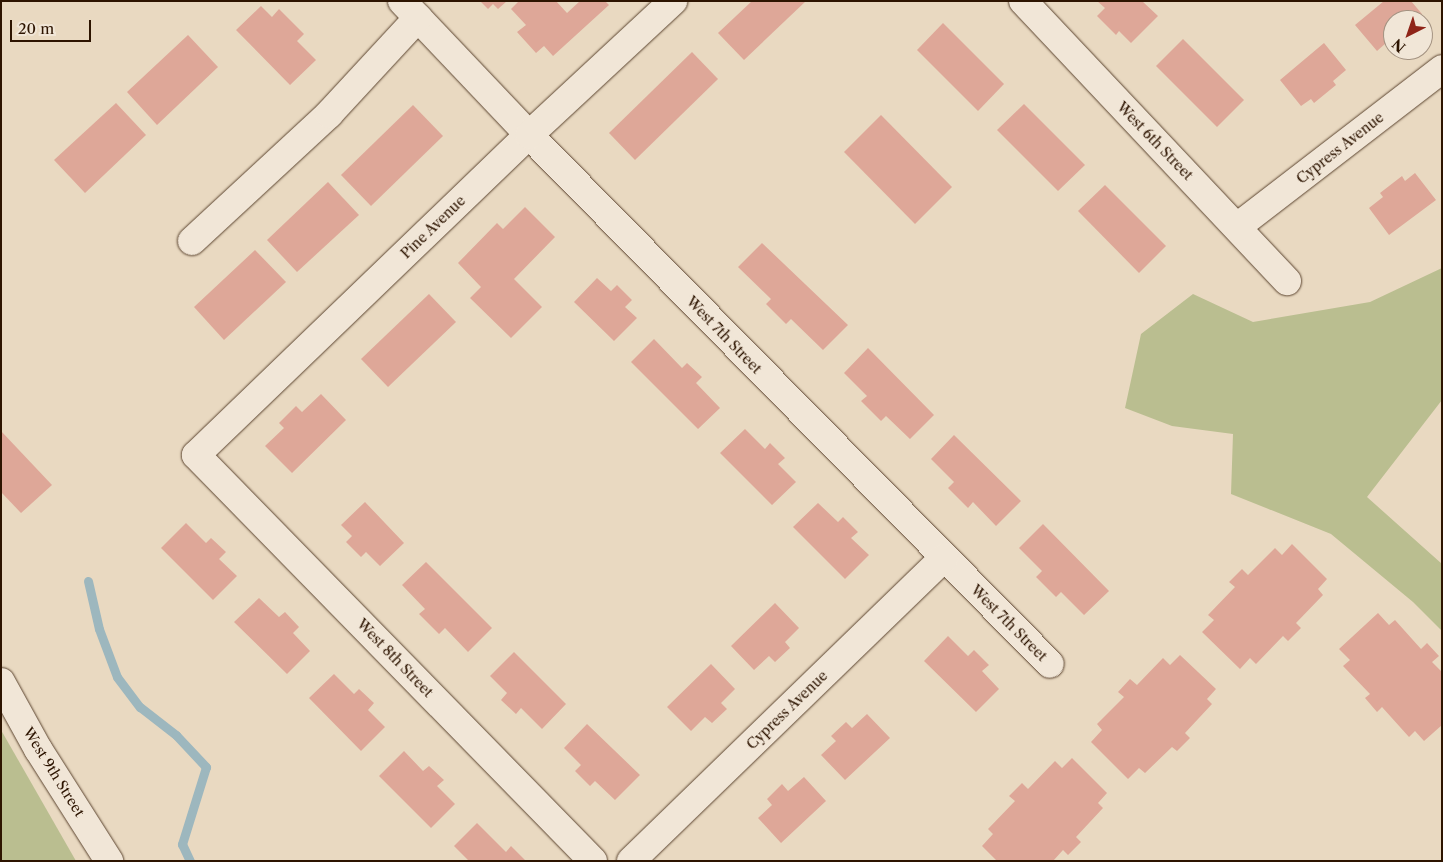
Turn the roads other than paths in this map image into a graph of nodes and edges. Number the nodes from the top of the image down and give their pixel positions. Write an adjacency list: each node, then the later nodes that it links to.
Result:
1 (674, 1): 5 (street, Pine Avenue)
2 (1023, 1): 6 (street, West 6th Street)
3 (410, 9): 5 (street, West 7th Street); 7 (street)
4 (1442, 69): 6 (street, Cypress Avenue)
5 (529, 135): 9 (street, Pine Avenue); 10 (street, West 7th Street)
6 (1237, 227): 8 (street, West 6th Street)
7 (192, 241)
8 (1287, 281)
9 (196, 456): 14 (street, West 8th Street)
10 (944, 558): 11 (street, West 7th Street); 15 (street, Cypress Avenue)
11 (1050, 664)
12 (1, 682): 13 (street, West 9th Street)
13 (109, 861)
14 (593, 861)
15 (631, 861)

